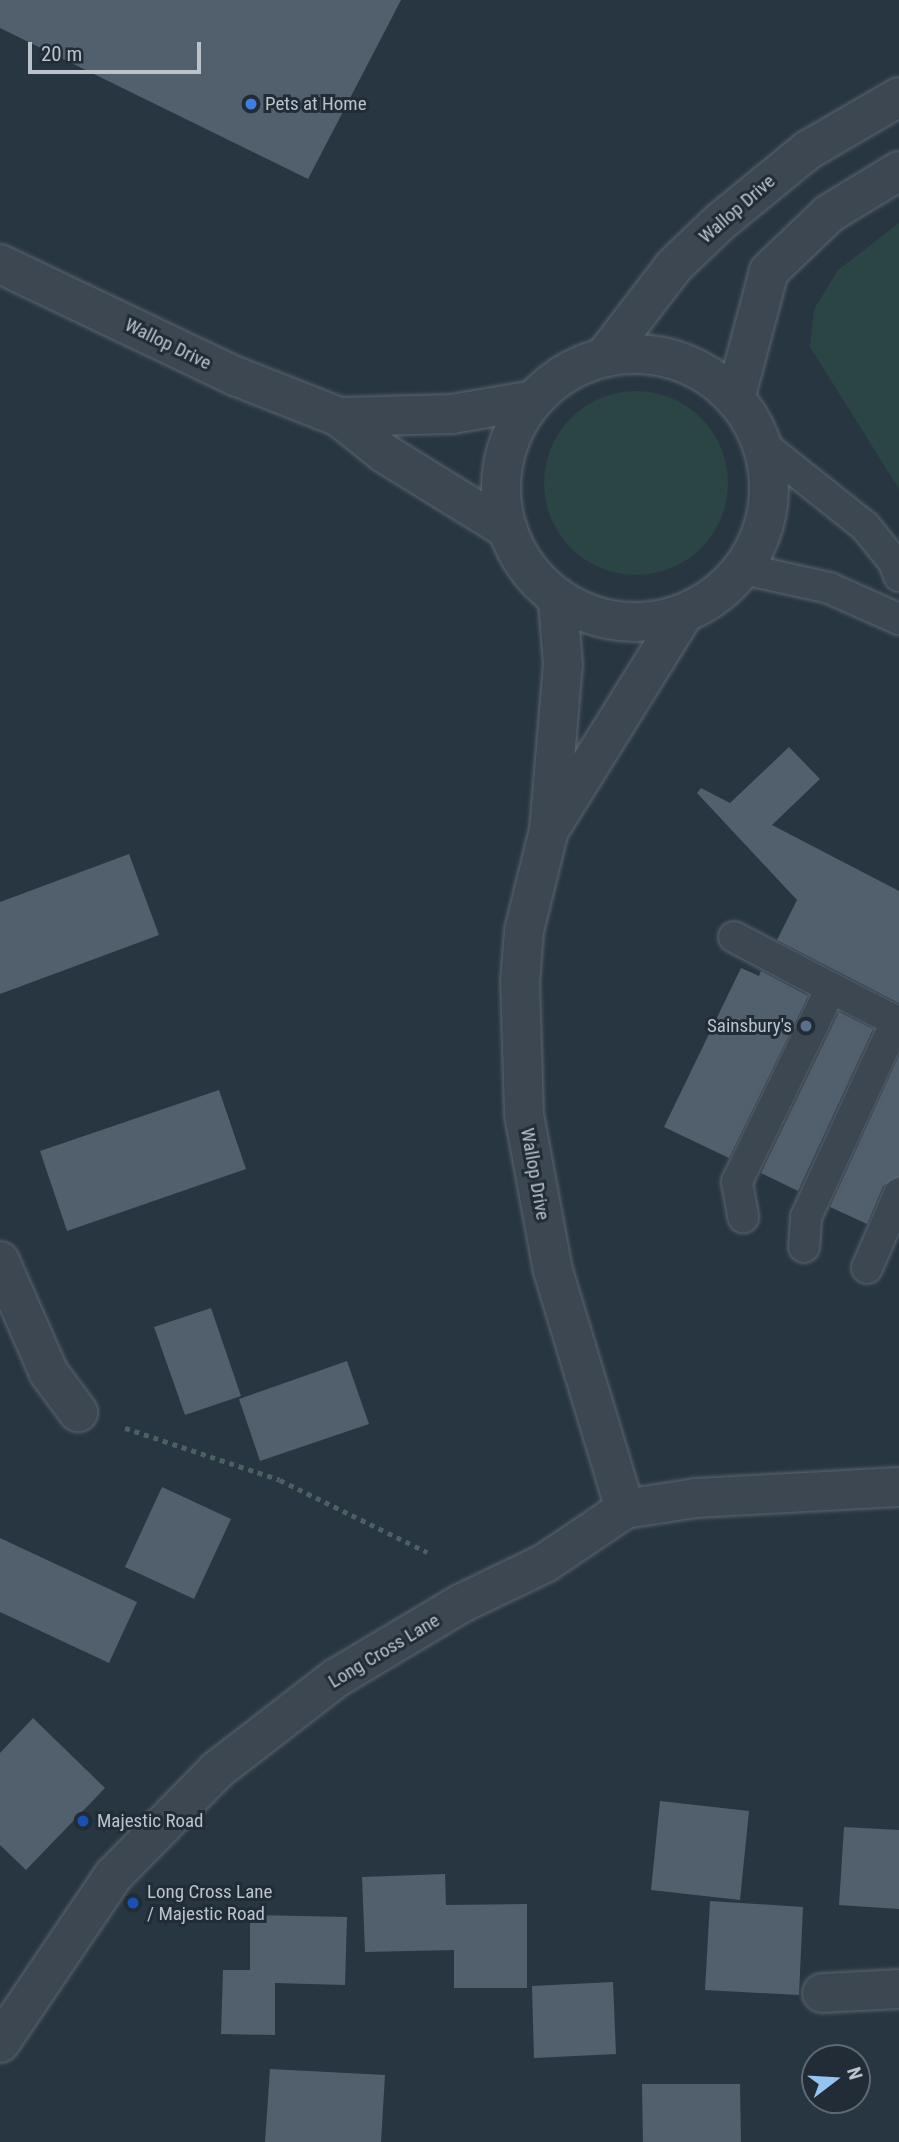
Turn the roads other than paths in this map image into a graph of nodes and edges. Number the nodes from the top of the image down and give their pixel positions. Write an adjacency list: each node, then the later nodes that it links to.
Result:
1 (899, 97): 4 (street, Wallop Drive)
2 (899, 171): 5 (street)
3 (0, 264): 7 (street, Wallop Drive)
4 (606, 355): 5 (street, Wallop Drive); 6 (street, Wallop Drive)
5 (735, 399): 8 (street, Wallop Drive)
6 (528, 401): 7 (street, Wallop Drive); 9 (street, Wallop Drive)
7 (339, 417): 9 (street, Wallop Drive)
8 (763, 446): 10 (street, Wallop Drive); 11 (lane)
9 (508, 530): 12 (street, Wallop Drive)
10 (744, 569): 13 (street, Wallop Drive); 14 (lane)
11 (899, 576)
12 (558, 603): 13 (street, Wallop Drive); 15 (street, Wallop Drive)
13 (683, 615): 15 (street, Wallop Drive)
14 (899, 619)
15 (549, 831): 27 (street, Wallop Drive)
16 (734, 937): 17 (lane)
17 (831, 988): 18 (lane); 20 (lane)
18 (897, 1022): 21 (lane)
19 (899, 1194): 23 (lane)
20 (743, 1217)
21 (804, 1247)
22 (0, 1261): 24 (street)
23 (867, 1268)
24 (6, 1299): 25 (street)
25 (78, 1412)
26 (899, 1487): 27 (street, Long Cross Lane)
27 (625, 1509): 30 (street, Long Cross Lane)
28 (899, 1989): 29 (street)
29 (822, 1993)
30 (0, 2043)

